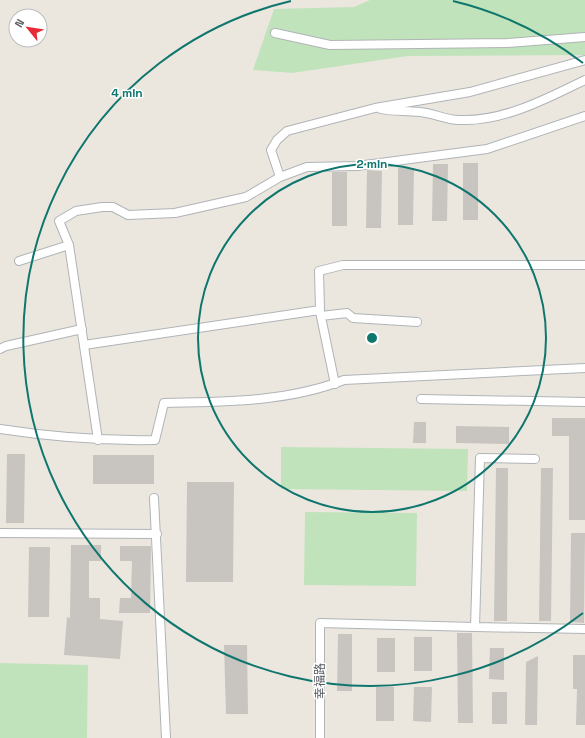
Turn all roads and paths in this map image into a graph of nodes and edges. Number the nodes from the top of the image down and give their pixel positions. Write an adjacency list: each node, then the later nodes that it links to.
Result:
1 (275, 33): 2 (street)
2 (585, 37)
3 (585, 60): 5 (street)
4 (585, 80): 5 (street)
5 (376, 108): 7 (street)
6 (585, 116): 7 (street)
7 (280, 177): 8 (street)
8 (69, 245): 9 (street); 13 (street)
9 (19, 261)
10 (585, 265): 11 (street)
11 (320, 313): 12 (street); 14 (street); 17 (street)
12 (417, 322)
13 (82, 329): 14 (street); 15 (street)
14 (84, 344): 21 (street)
15 (0, 349)
16 (585, 368): 17 (street)
17 (335, 384): 21 (street)
18 (421, 399): 19 (street)
19 (585, 402)
20 (0, 429): 21 (street)
21 (98, 440)
22 (535, 459): 26 (street)
23 (154, 498): 25 (street)
24 (0, 533): 25 (street)
25 (157, 534): 28 (street)
26 (475, 627): 27 (street); 29 (street, 幸福路)
27 (585, 629)
28 (166, 738)
29 (320, 738)

